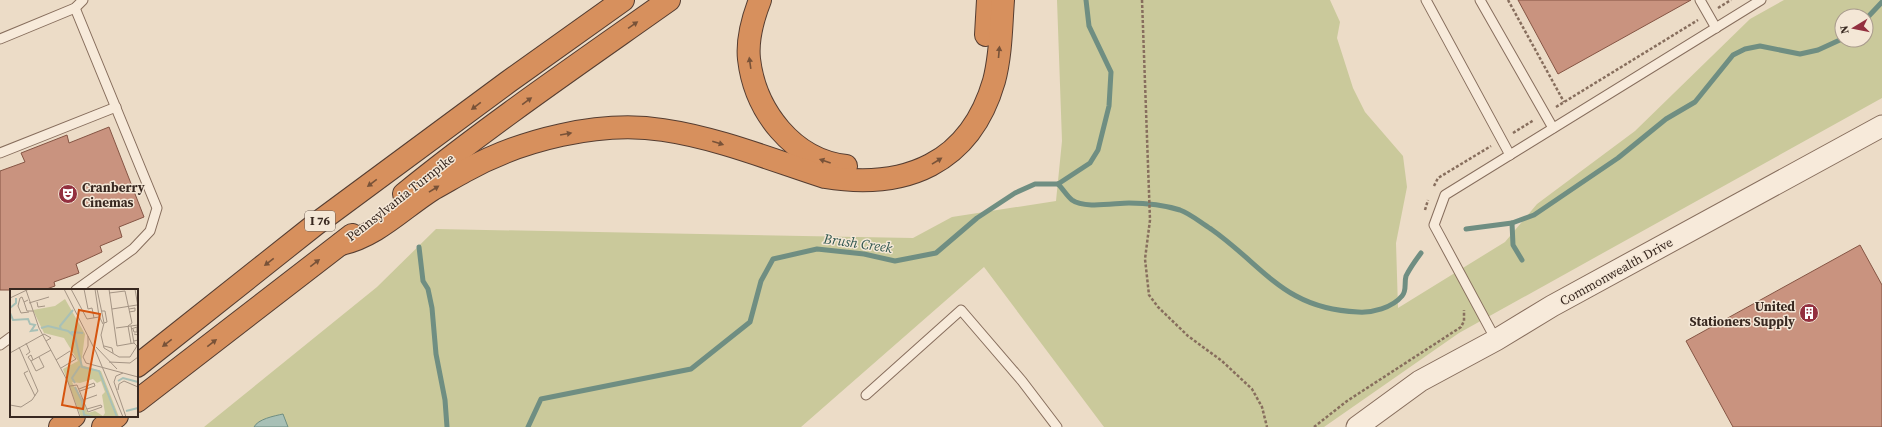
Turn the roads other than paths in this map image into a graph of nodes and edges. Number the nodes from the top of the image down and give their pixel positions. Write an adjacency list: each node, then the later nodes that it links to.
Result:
1 (83, 0): 12 (lane)
2 (605, 0): 15 (highway)
3 (623, 0): 15 (highway, Pennsylvania Turnpike / I 76)
4 (669, 0): 21 (highway, Pennsylvania Turnpike / I 76, one-way to 4)
5 (760, 0): 6 (highway, one-way to 5)
6 (988, 0)
7 (1003, 0): 21 (highway, one-way to 7)
8 (1426, 0): 20 (lane)
9 (1480, 0): 18 (lane)
10 (1700, 0): 13 (lane)
11 (1761, 0): 13 (lane)
12 (75, 8): 14 (lane); 16 (lane)
13 (1716, 28): 18 (lane)
14 (0, 39)
15 (508, 82): 26 (highway, Pennsylvania Turnpike / I 76, one-way to 26)
16 (116, 107): 19 (lane); 22 (lane)
17 (1882, 126): 24 (street, Commonwealth Drive)
18 (1553, 128): 20 (lane)
19 (0, 153)
20 (1510, 155): 24 (lane)
21 (341, 244): 28 (highway, Pennsylvania Turnpike / I 76, one-way to 21)
22 (77, 289)
23 (10, 338): 25 (lane)
24 (1496, 340): 34 (street, Commonwealth Drive)
25 (0, 345)
26 (138, 365)
27 (866, 395): 33 (lane)
28 (138, 400)
29 (73, 417): 31 (highway)
30 (116, 417): 32 (highway)
31 (60, 427)
32 (103, 427)
33 (1057, 427)
34 (1357, 427)

